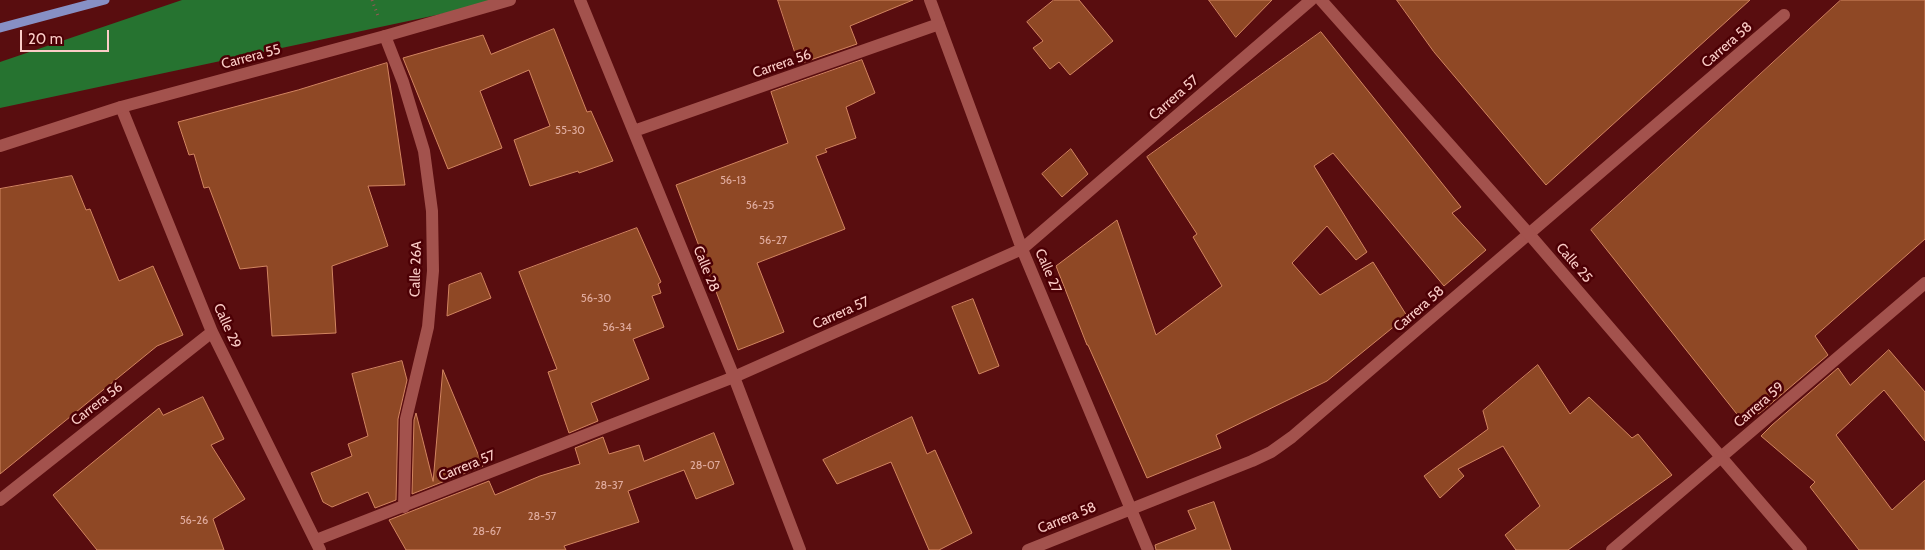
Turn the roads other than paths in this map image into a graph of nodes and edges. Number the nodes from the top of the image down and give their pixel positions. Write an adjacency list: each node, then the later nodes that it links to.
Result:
1 (510, 0): 8 (street, Carrera 55)
2 (580, 0): 10 (street, Calle 28)
3 (930, 0): 7 (street, Calle 27)
4 (1311, 0): 13 (street, Carrera 57)
5 (1320, 0): 12 (street, Calle 25)
6 (1784, 15): 12 (street, Carrera 58)
7 (939, 24): 10 (street, Carrera 56); 13 (street, Calle 27)
8 (385, 36): 9 (street, Carrera 55); 19 (street, Calle 26A)
9 (121, 107): 11 (street, Carrera 55); 15 (street, Calle 29)
10 (634, 131): 16 (street, Calle 28)
11 (0, 146)
12 (1529, 234): 17 (street, Calle 25); 20 (street, Carrera 58)
13 (1022, 249): 16 (street, Carrera 57); 20 (street, Calle 27)
14 (1925, 283): 17 (street, Carrera 59)
15 (212, 332): 18 (street, Carrera 56); 21 (street, Calle 29)
16 (734, 377): 19 (street, Carrera 57); 22 (street, Calle 28)
17 (1722, 458): 25 (street, Carrera 59); 26 (street, Calle 25)
18 (0, 500)
19 (404, 507): 21 (street, Carrera 57)
20 (1131, 509): 23 (street, Carrera 58); 24 (street, Calle 27)
21 (318, 545)
22 (800, 550)
23 (1028, 550)
24 (1148, 550)
25 (1612, 550)
26 (1801, 550)

